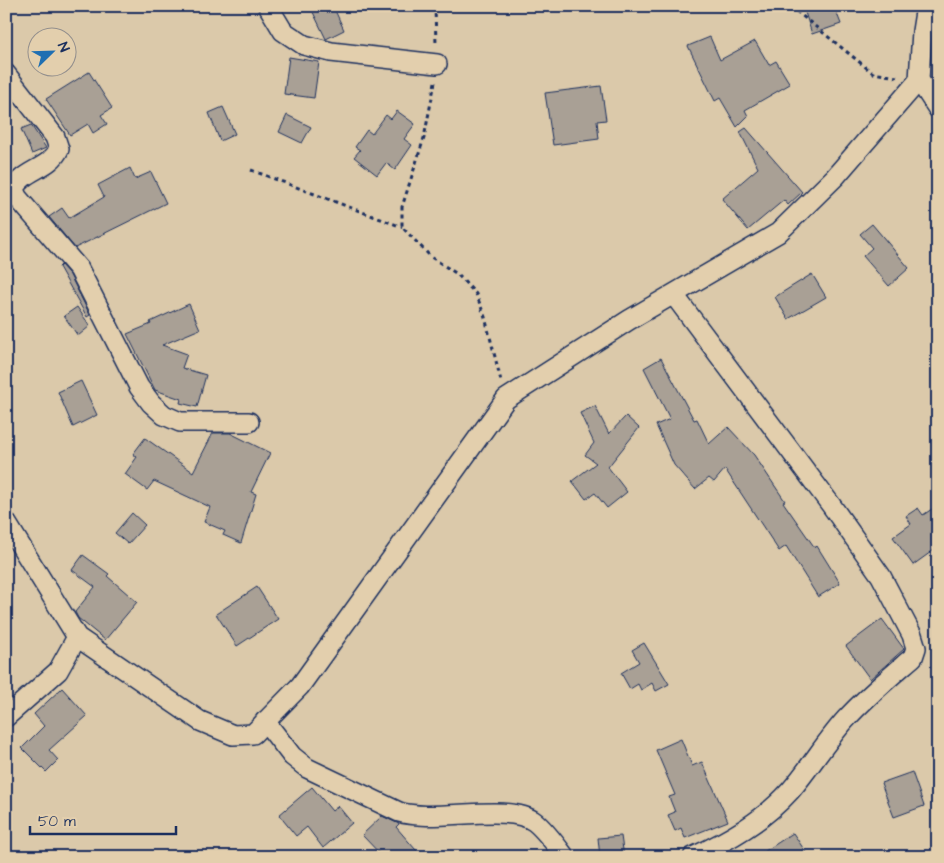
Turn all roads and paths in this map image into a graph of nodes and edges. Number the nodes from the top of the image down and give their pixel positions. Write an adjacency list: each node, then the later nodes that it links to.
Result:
1 (268, 6): 5 (street)
2 (435, 6): 5 (path)
3 (790, 6): 7 (path)
4 (926, 6): 7 (street)
5 (437, 64): 10 (path)
6 (6, 74): 13 (street)
7 (918, 80): 8 (street); 11 (street)
8 (938, 109)
9 (250, 170): 10 (path)
10 (402, 227): 12 (path)
11 (674, 295): 12 (street); 19 (street)
12 (506, 399): 17 (street)
13 (249, 422)
14 (6, 522): 15 (street)
15 (77, 637): 16 (street); 17 (street)
16 (6, 717)
17 (265, 721): 18 (street)
18 (565, 857)
19 (693, 857)

